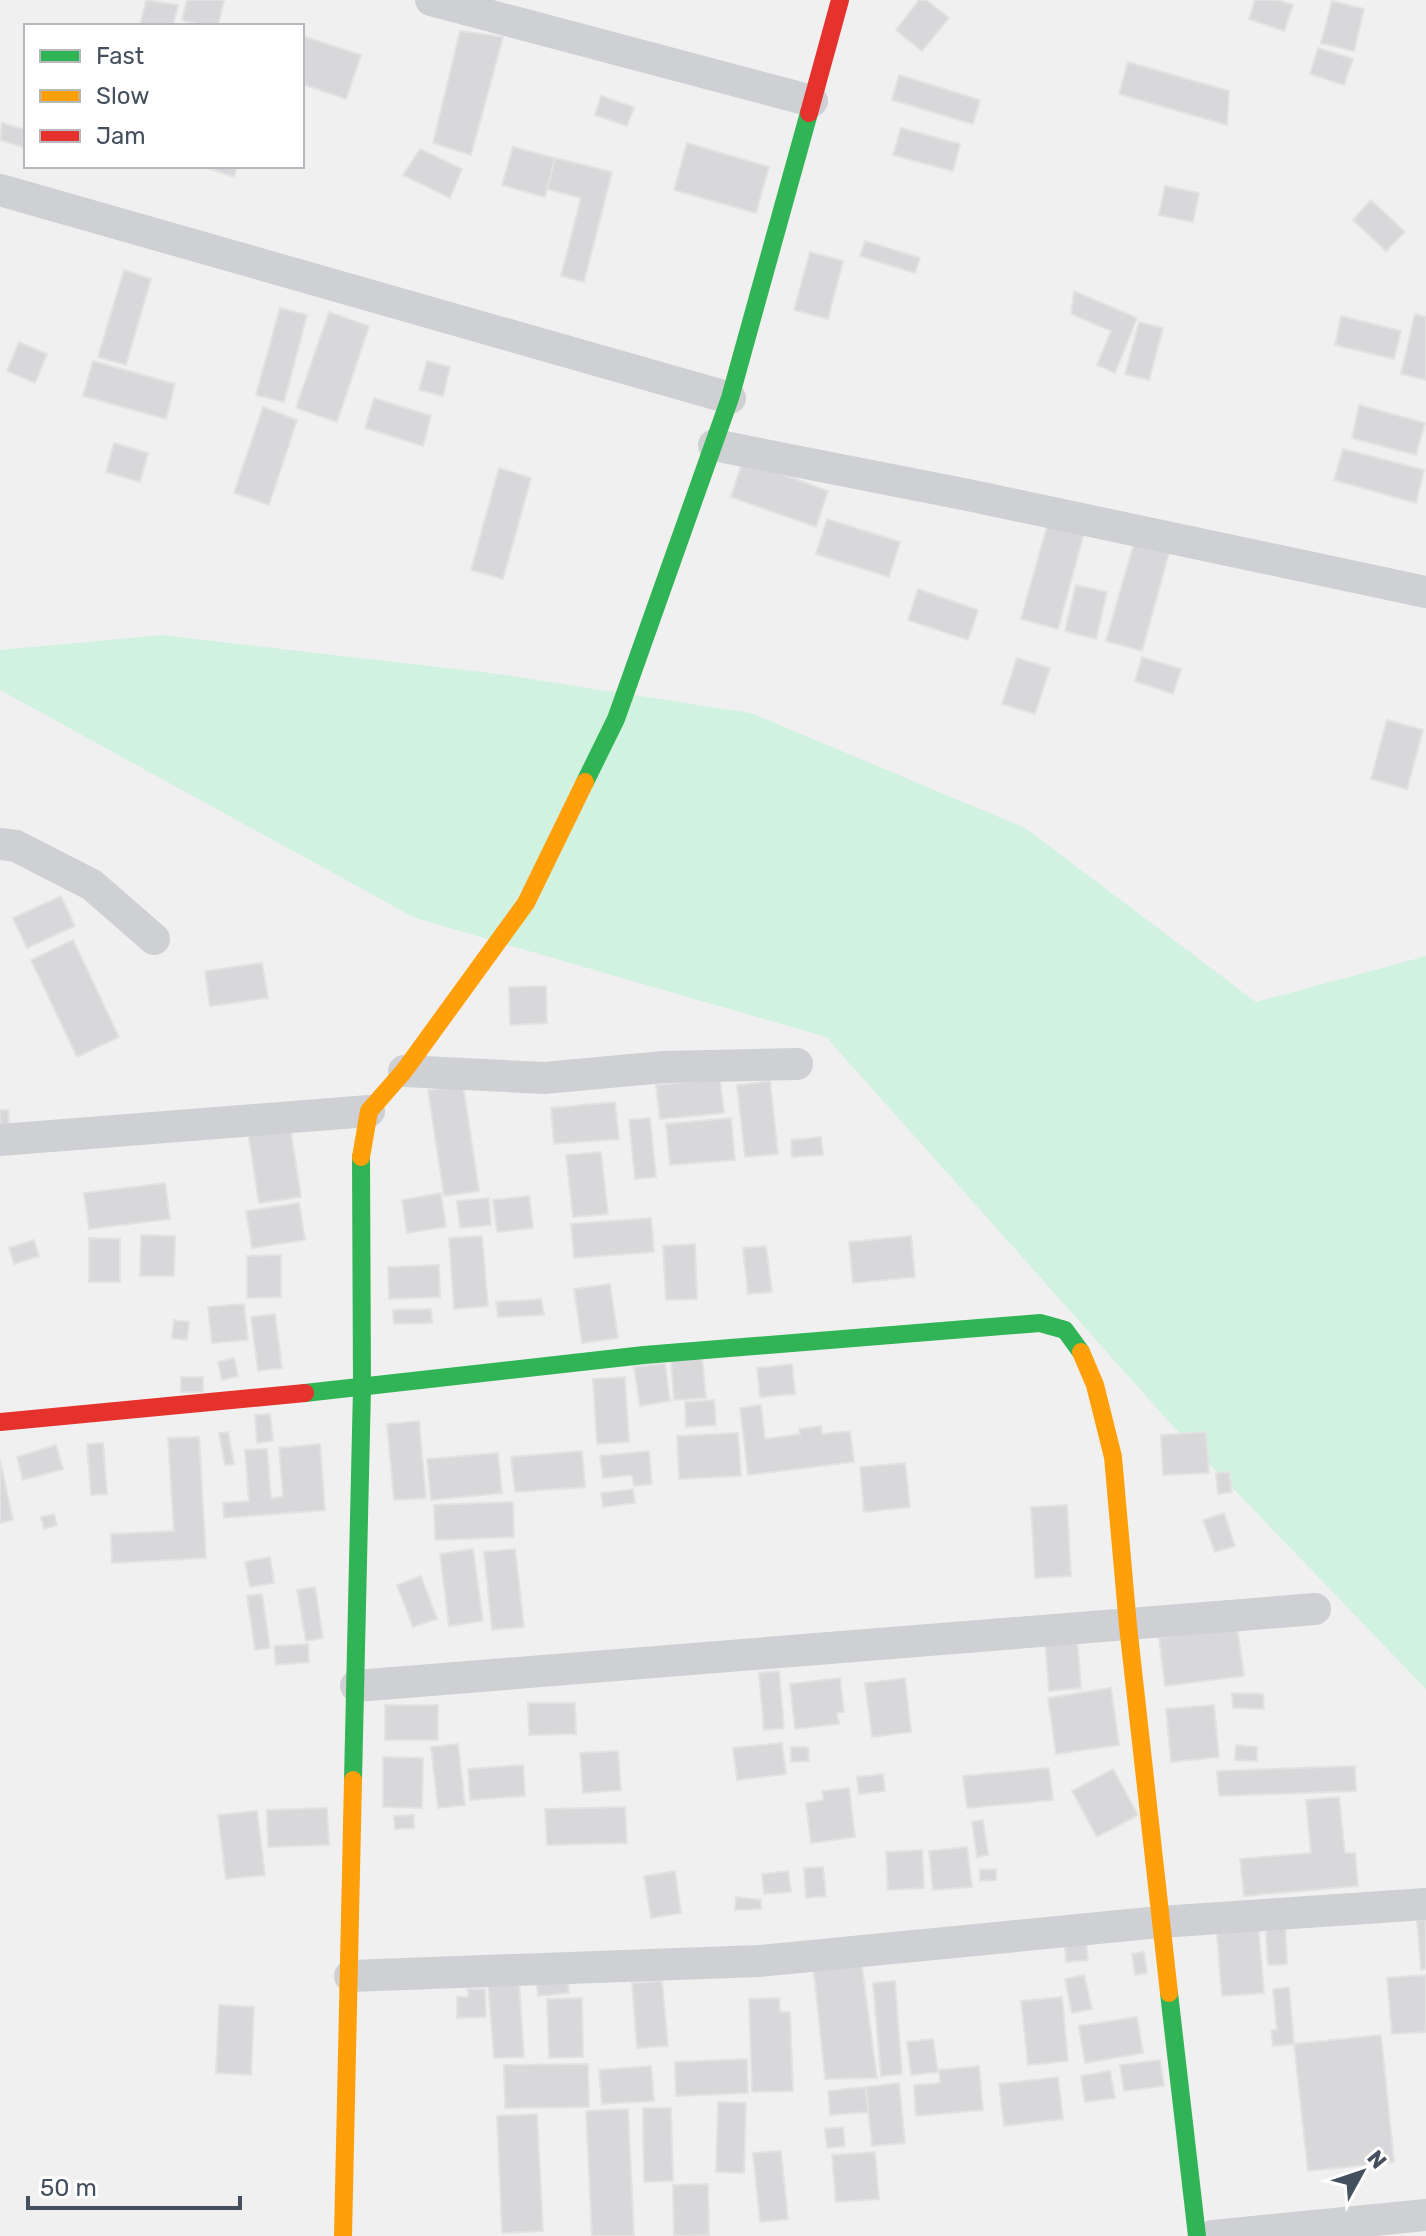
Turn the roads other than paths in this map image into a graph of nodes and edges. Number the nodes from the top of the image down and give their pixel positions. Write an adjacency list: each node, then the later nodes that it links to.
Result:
1 (431, 0): 3 (street)
2 (840, 0): 3 (street)
3 (812, 101): 5 (street)
4 (0, 190): 5 (street)
5 (730, 398): 6 (street)
6 (714, 445): 7 (street); 11 (street)
7 (1426, 592)
8 (0, 844): 9 (street)
9 (154, 939)
10 (797, 1064): 11 (street)
11 (404, 1071): 12 (street)
12 (369, 1111): 13 (street); 14 (street)
13 (0, 1140)
14 (362, 1388): 15 (street); 17 (street); 18 (street)
15 (0, 1422)
16 (1315, 1609): 17 (street)
17 (1128, 1626): 18 (street); 20 (street)
18 (356, 1686): 21 (street)
19 (1426, 1904): 20 (street)
20 (1160, 1922): 21 (street); 24 (street)
21 (350, 1976): 23 (street)
22 (1426, 2215): 25 (street)
23 (343, 2236)
24 (1197, 2236)
25 (1213, 2236)

